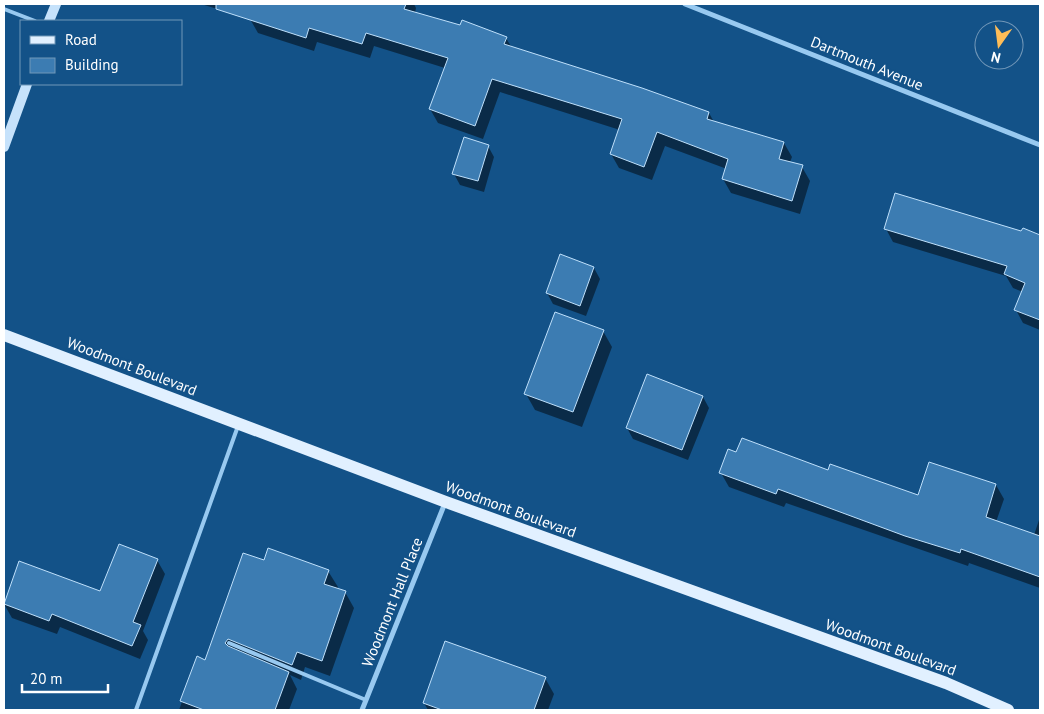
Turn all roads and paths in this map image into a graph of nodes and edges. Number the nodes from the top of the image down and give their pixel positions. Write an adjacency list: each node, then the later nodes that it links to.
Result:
1 (56, 4): 5 (main road)
2 (685, 4): 7 (street, Dartmouth Avenue)
3 (4, 9): 4 (lane)
4 (32, 20)
5 (49, 20)
6 (27, 85): 8 (main road)
7 (1040, 145)
8 (4, 147)
9 (4, 335): 10 (main road, Woodmont Boulevard)
10 (239, 424): 11 (main road, Woodmont Boulevard); 14 (lane)
11 (446, 502): 13 (street, Woodmont Hall Place); 16 (main road, Woodmont Boulevard)
12 (230, 643): 13 (lane)
13 (366, 700): 15 (street, Woodmont Hall Place)
14 (136, 710)
15 (362, 710)
16 (1008, 710)

